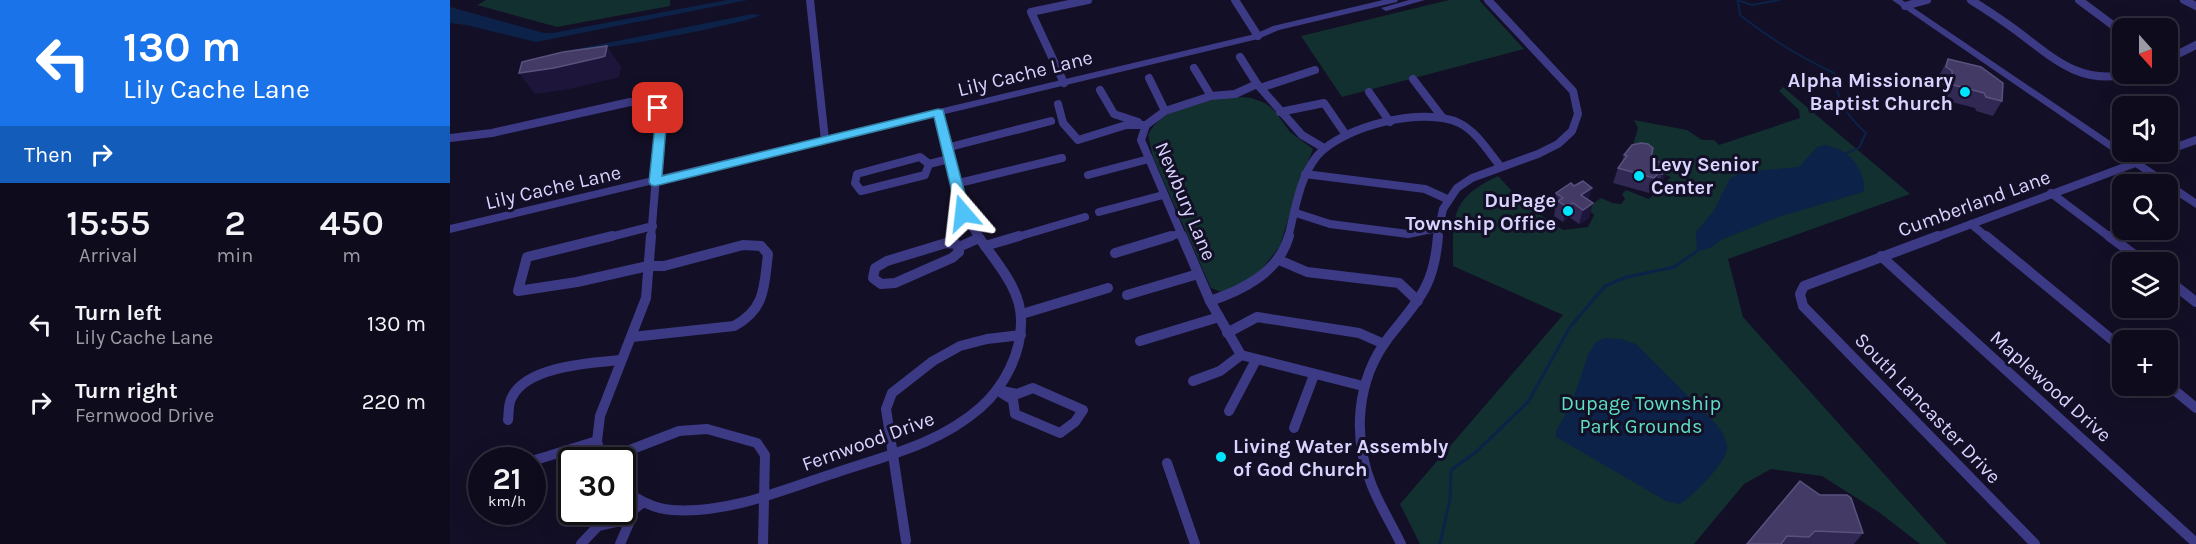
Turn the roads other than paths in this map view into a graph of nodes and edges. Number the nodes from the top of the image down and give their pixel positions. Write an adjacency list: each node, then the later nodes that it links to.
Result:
1 (810, 0): 38 (street)
2 (1088, 0): 23 (street)
3 (1235, 0): 14 (street)
4 (1394, 0): 14 (street, Lily Cache Lane)
5 (1421, 0): 14 (street, Lily Cache Lane)
6 (1488, 0): 48 (street)
7 (1927, 0): 11 (street)
8 (1971, 0): 20 (street)
9 (2079, 0): 13 (street)
10 (2184, 0): 12 (street)
11 (1901, 3): 46 (street)
12 (2196, 6)
13 (2112, 25)
14 (1258, 36): 23 (street, Lily Cache Lane)
15 (2196, 45): 16 (street)
16 (2178, 54)
17 (1240, 57): 24 (street)
18 (1194, 68): 27 (street)
19 (1315, 70): 24 (street, Newbury Lane)
20 (2112, 77)
21 (1149, 78): 29 (street)
22 (1413, 79): 32 (street)
23 (1064, 83): 31 (street, Lily Cache Lane)
24 (1260, 86): 27 (street, Newbury Lane); 30 (street)
25 (1100, 90): 35 (street)
26 (1369, 92): 34 (street)
27 (1211, 96): 29 (street, Newbury Lane)
28 (1058, 104): 35 (street)
29 (1166, 111): 35 (street, Newbury Lane)
30 (1280, 112): 36 (street); 42 (street)
31 (938, 113): 38 (street, Lily Cache Lane); 41 (street, Fernwood Drive)
32 (1445, 115): 34 (street); 48 (street)
33 (1051, 121): 41 (street)
34 (1390, 122): 36 (street)
35 (1146, 125): 45 (street, Newbury Lane)
36 (1346, 135): 42 (street)
37 (450, 138): 52 (street)
38 (825, 140): 52 (street, Lily Cache Lane)
39 (2196, 140): 40 (street, Cumberland Lane)
40 (2178, 147)
41 (946, 148): 44 (street, Fernwood Drive)
42 (1324, 148): 49 (street)
43 (1062, 158): 53 (street)
44 (949, 159): 47 (street); 53 (street, Fernwood Drive)
45 (1149, 159): 51 (street); 56 (street, Newbury Lane)
46 (2135, 163): 50 (street); 55 (street, Cumberland Lane)
47 (929, 164): 47 (street)
48 (1500, 166): 57 (street)
49 (1305, 174): 57 (street); 60 (street)
50 (2151, 174)
51 (1088, 175)
52 (655, 182): 63 (street); 65 (street, Lily Cache Lane)
53 (955, 184): 67 (street, Fernwood Drive)
54 (2178, 192): 58 (street)
55 (2051, 194): 62 (street, Cumberland Lane); 70 (street)
56 (1163, 195): 59 (street); 66 (street, Newbury Lane)
57 (1447, 199): 64 (street)
58 (2196, 204)
59 (1099, 212)
60 (1296, 213): 64 (street); 72 (street)
61 (1085, 217): 67 (street)
62 (1971, 224): 71 (street, Cumberland Lane); 87 (street)
63 (652, 226): 73 (street); 73 (street)
64 (1437, 228): 80 (street)
65 (450, 230)
66 (1181, 233): 69 (street); 74 (street, Newbury Lane)
67 (982, 242): 68 (street); 82 (street, Fernwood Drive)
68 (959, 247): 68 (street)
69 (1115, 252)
70 (2130, 252)
71 (1881, 256): 77 (street, Cumberland Lane); 112 (street, Maplewood Drive)
72 (1279, 260): 79 (street); 80 (street)
73 (648, 266): 86 (street); 86 (street)
74 (1198, 274): 78 (street); 79 (street, Newbury Lane)
75 (1108, 288): 82 (street)
76 (2178, 288): 81 (street)
77 (1800, 294): 118 (street, South Lancaster Drive)
78 (1127, 295)
79 (1210, 301): 83 (street, Newbury Lane)
80 (1418, 301): 89 (street)
81 (2196, 302)
82 (1022, 314): 85 (street, Fernwood Drive)
83 (1219, 317): 84 (street, Newbury Lane); 88 (street)
84 (1227, 333): 89 (street); 90 (street, Newbury Lane)
85 (1021, 335): 96 (street, Fernwood Drive); 105 (street)
86 (633, 337): 91 (street)
87 (2112, 340)
88 (1140, 341)
89 (1384, 344): 95 (street)
90 (1241, 355): 92 (street); 94 (street)
91 (621, 360): 100 (street); 102 (street)
92 (1256, 360): 93 (street); 99 (street)
93 (1314, 375): 95 (street); 101 (street)
94 (1193, 381)
95 (1363, 386): 117 (street)
96 (997, 390): 96 (street); 105 (street, Fernwood Drive)
97 (2178, 393): 98 (street)
98 (2196, 408)
99 (1229, 411)
100 (508, 420)
101 (1294, 428)
102 (597, 441): 103 (street); 106 (street)
103 (599, 447)
104 (636, 447): 108 (street)
105 (893, 454): 108 (street, Fernwood Drive); 111 (street)
106 (546, 457)
107 (1167, 463): 116 (street)
108 (763, 497): 110 (street, Fernwood Drive); 115 (street)
109 (636, 499): 110 (street, Fernwood Drive)
110 (642, 503): 113 (street); 114 (street)
111 (906, 542)
112 (2196, 543)
113 (581, 544)
114 (620, 544)
115 (763, 544)
116 (1195, 544)
117 (1401, 544)
118 (2035, 544)

